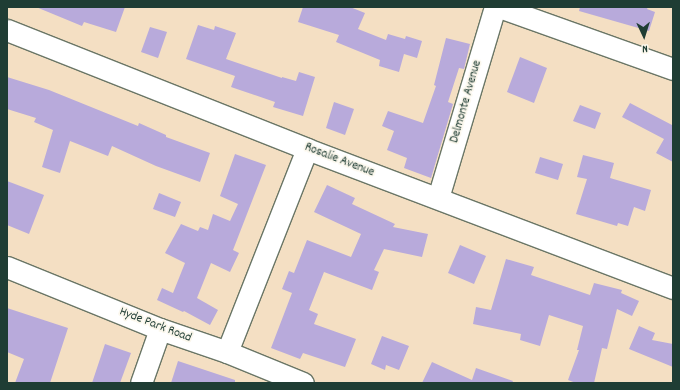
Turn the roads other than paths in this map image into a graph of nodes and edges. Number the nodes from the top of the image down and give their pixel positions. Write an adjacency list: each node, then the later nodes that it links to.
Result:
1 (495, 7): 6 (street, Delmonte Avenue)
2 (499, 7): 4 (street)
3 (7, 30): 5 (street, Rosalie Avenue)
4 (673, 69)
5 (307, 149): 6 (street, Rosalie Avenue); 10 (street)
6 (438, 198): 8 (street, Rosalie Avenue)
7 (7, 267): 9 (street, Hyde Park Road)
8 (673, 288)
9 (160, 329): 10 (street, Hyde Park Road); 11 (street)
10 (227, 352): 12 (street, Hyde Park Road)
11 (140, 383)
12 (303, 383)

